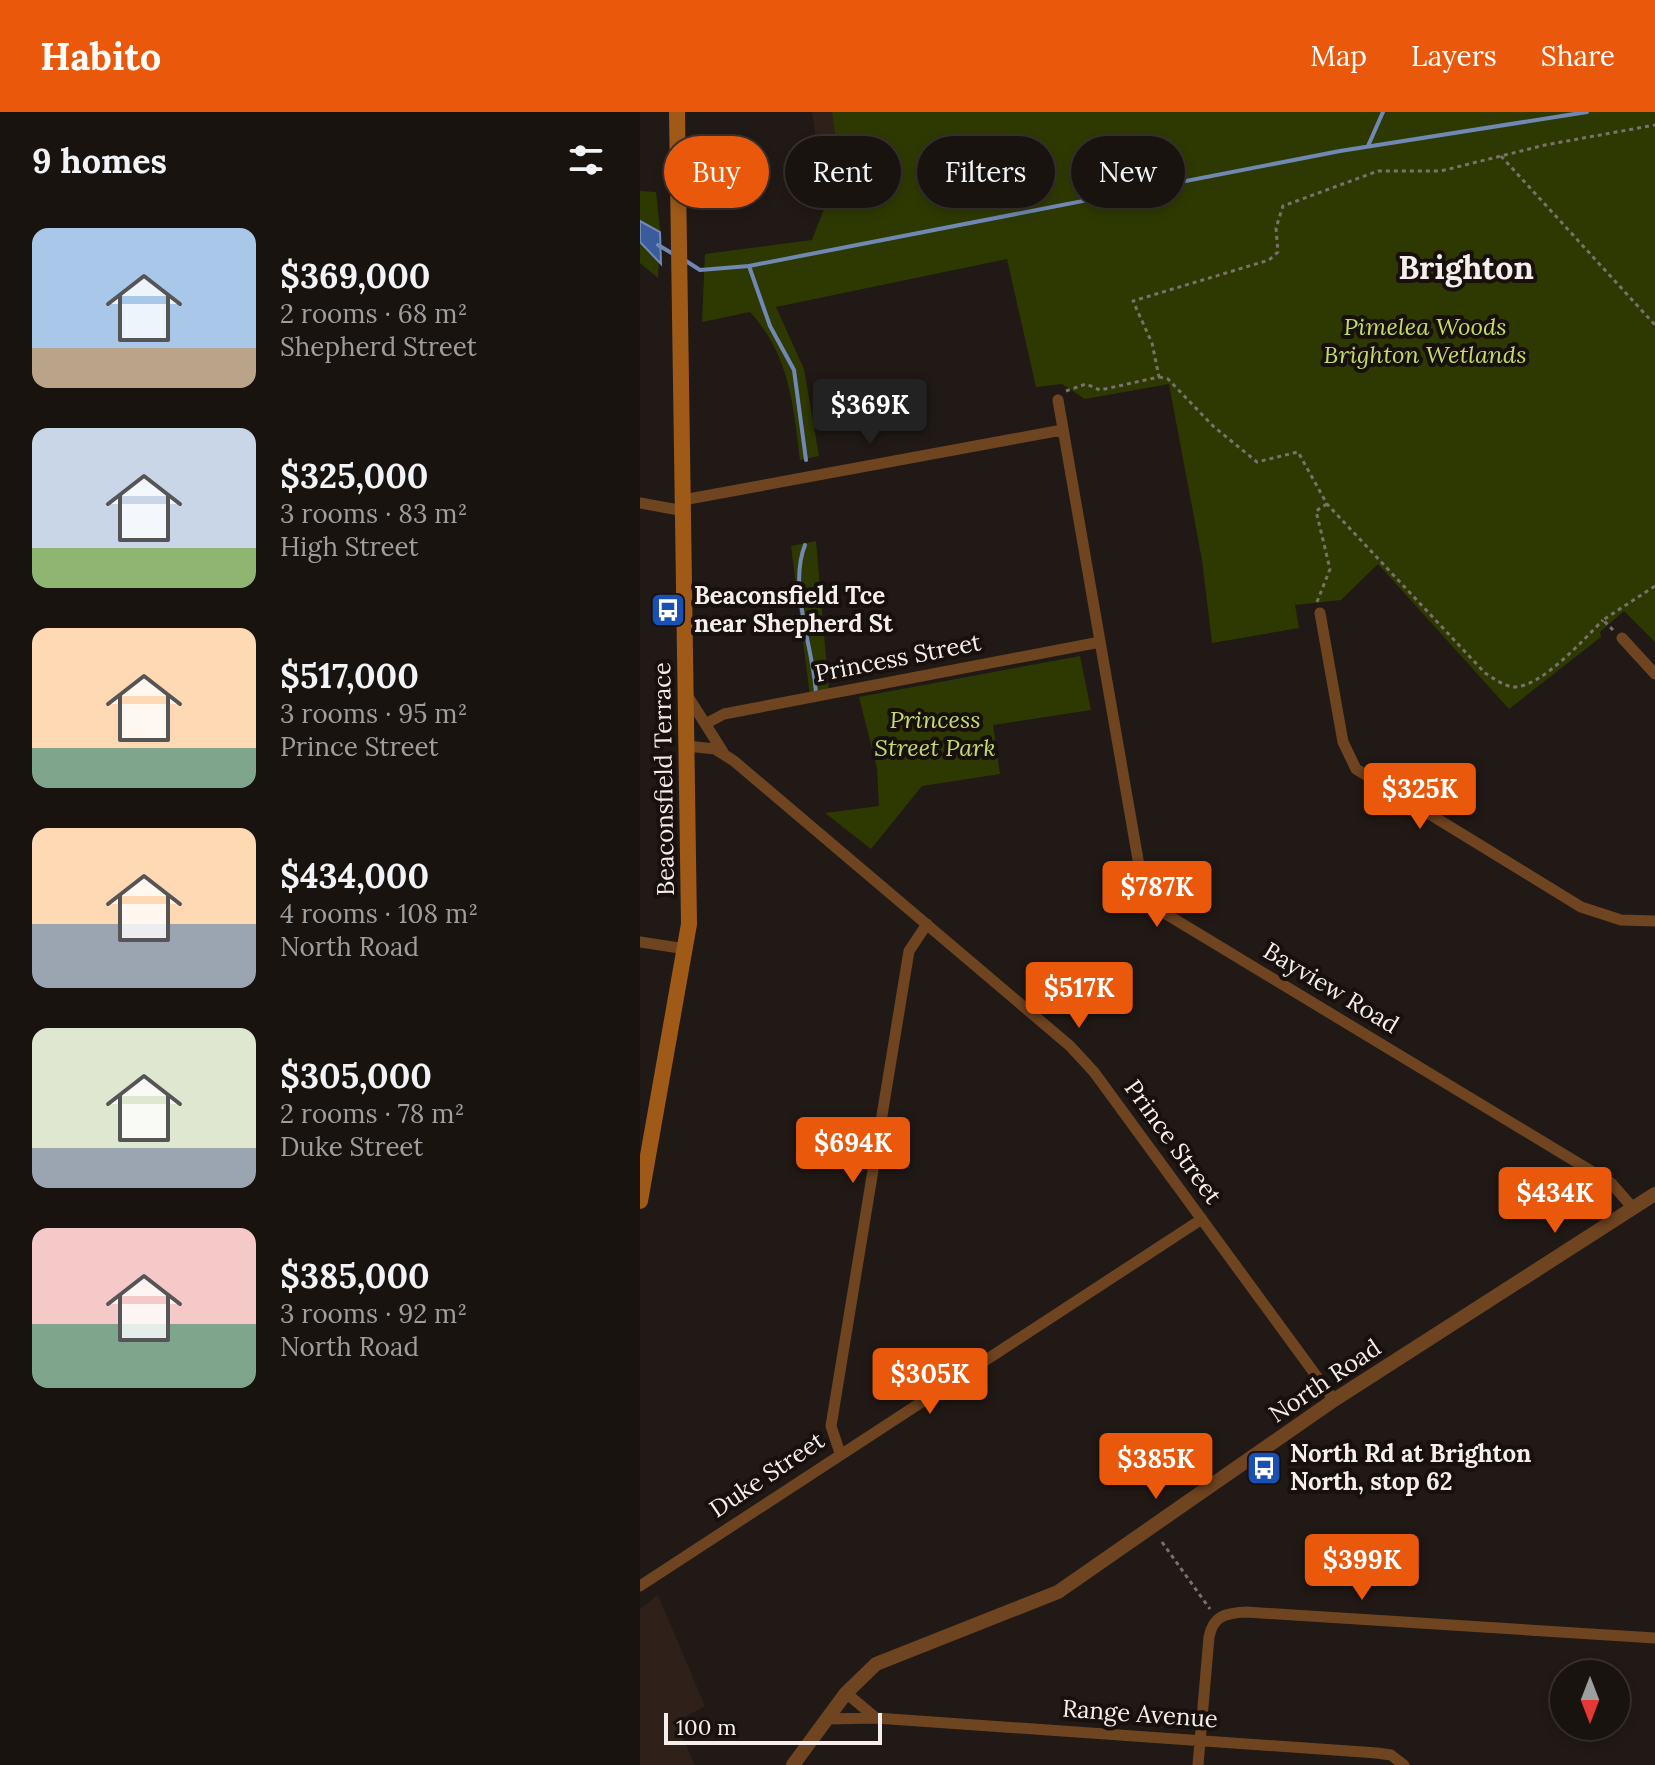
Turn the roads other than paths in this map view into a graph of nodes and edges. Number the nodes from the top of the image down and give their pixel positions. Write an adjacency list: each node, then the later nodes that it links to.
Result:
1 (677, 112): 5 (main road, Beaconsfield Terrace)
2 (1058, 400): 3 (street, Bayview Road)
3 (1062, 430): 5 (street); 8 (street, Bayview Road)
4 (640, 503): 5 (street)
5 (684, 505): 10 (main road, Beaconsfield Terrace)
6 (1320, 613): 14 (street)
7 (1622, 638): 9 (street)
8 (1100, 642): 11 (street, Princess Street); 20 (street, Bayview Road)
9 (1655, 674)
10 (687, 695): 11 (street, Prince Street); 12 (main road, Beaconsfield Terrace)
11 (707, 723): 13 (street, Prince Street)
12 (687, 746): 13 (street, Prince Street); 17 (main road, Beaconsfield Terrace)
13 (724, 753): 15 (street, Prince Street)
14 (1655, 921)
15 (927, 924): 21 (street, Prince Street); 23 (street)
16 (640, 942): 17 (street)
17 (686, 949): 19 (main road, Beaconsfield Terrace)
18 (1655, 1194): 20 (street, North Road)
19 (640, 1201)
20 (1633, 1208): 22 (street, North Road)
21 (1202, 1219): 22 (street, Prince Street); 23 (street, Duke Street)
22 (1334, 1400): 26 (street, North Road)
23 (840, 1453): 24 (street, Duke Street)
24 (640, 1586)
25 (1655, 1638): 29 (street)
26 (846, 1693): 27 (street); 28 (street, North Road)
27 (876, 1718): 28 (street, Range Avenue); 29 (street, Range Avenue)
28 (825, 1719): 31 (street, North Road)
29 (1201, 1740): 30 (street, Range Avenue); 32 (street)
30 (1402, 1762)
31 (793, 1765)
32 (1198, 1765)

